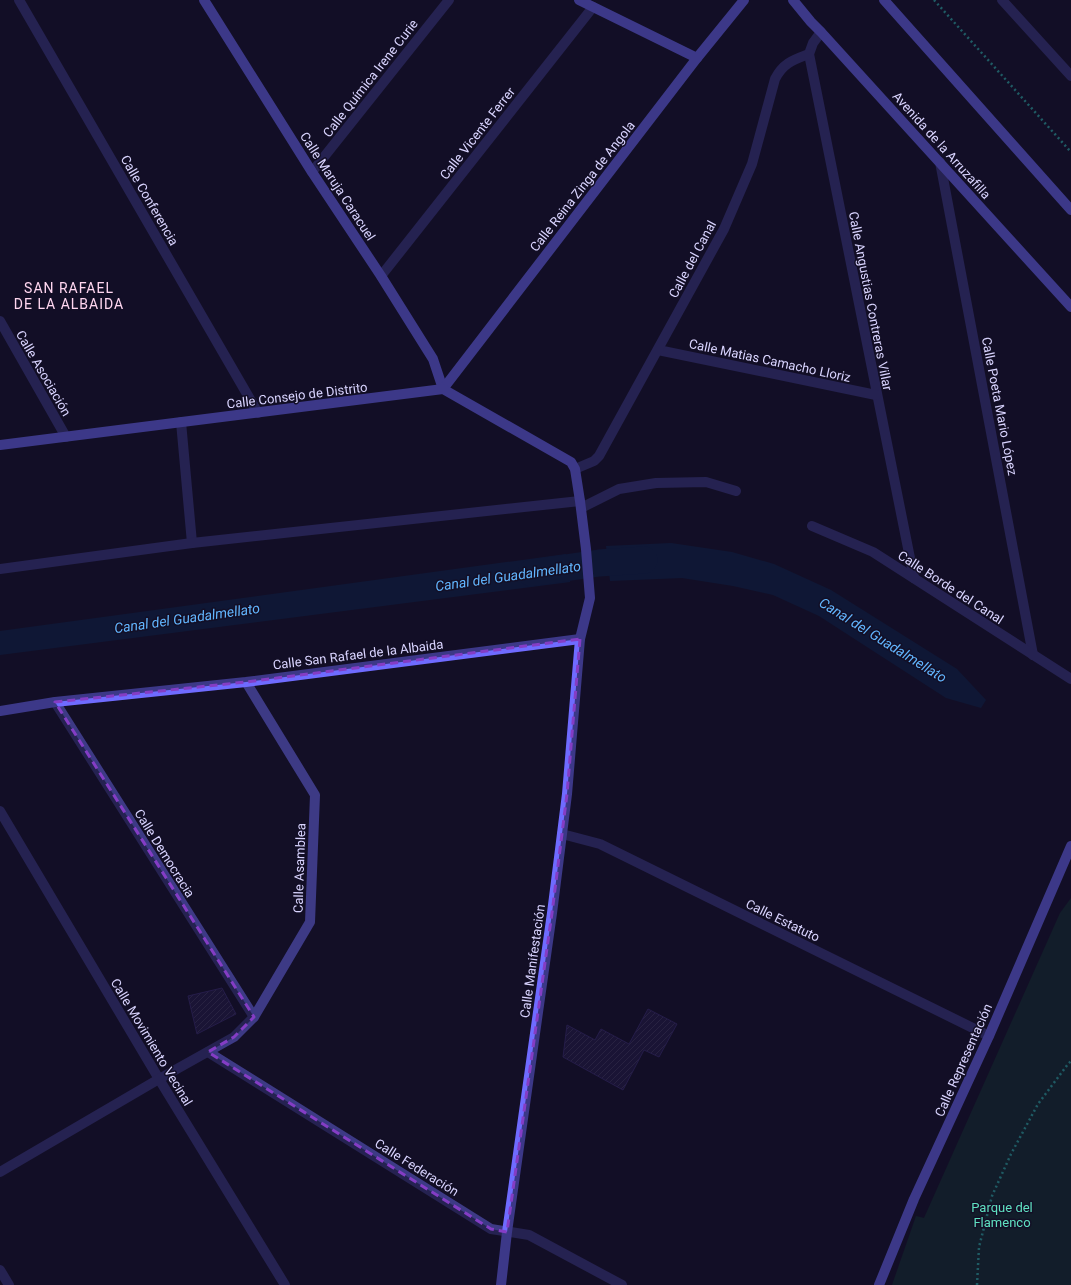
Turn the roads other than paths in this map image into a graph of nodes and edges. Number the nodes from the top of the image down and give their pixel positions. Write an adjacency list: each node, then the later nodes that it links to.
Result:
1 (19, 0): 23 (street, Calle Conferencia)
2 (204, 0): 15 (street, Calle Maruja Caracuel)
3 (448, 0): 15 (street, Calle Química Irene Curie)
4 (579, 0): 9 (street)
5 (744, 0): 12 (street, Calle Reina Zinga de Angola)
6 (793, 0): 10 (street, Avenida de la Arruzafilla)
7 (884, 0): 16 (street)
8 (1002, 0): 13 (street)
9 (593, 7): 12 (street); 17 (street, Calle Vicente Ferrer)
10 (821, 32): 11 (street); 14 (street, Avenida de la Arruzafilla)
11 (809, 54): 20 (street, Calle del Canal); 22 (street, Calle Angustias Contreras Villar)
12 (697, 58): 21 (street, Calle Reina Zinga de Angola)
13 (1071, 76)
14 (940, 162): 18 (street, Avenida de la Arruzafilla); 35 (street, Calle Poeta Mario López)
15 (312, 172): 17 (street, Calle Maruja Caracuel)
16 (1071, 210)
17 (381, 276): 21 (street, Calle Maruja Caracuel)
18 (1071, 308)
19 (0, 321): 25 (street, Calle Asociación)
20 (658, 350): 22 (street, Calle Matias Camacho Lloriz); 27 (street, Calle del Canal)
21 (443, 389): 23 (street, Calle Consejo de Distrito); 27 (street)
22 (876, 395): 33 (street, Calle Angustias Contreras Villar)
23 (258, 413): 24 (street, Calle Consejo de Distrito)
24 (181, 422): 25 (street, Calle Consejo de Distrito); 31 (street)
25 (66, 437): 26 (street, Calle Consejo de Distrito)
26 (0, 445)
27 (575, 469): 29 (street)
28 (736, 491): 29 (street)
29 (581, 504): 31 (street); 34 (street)
30 (812, 526): 33 (street, Calle Borde del Canal)
31 (192, 543): 32 (street)
32 (0, 569)
33 (914, 578): 35 (street, Calle Borde del Canal)
34 (580, 639): 37 (street, Calle San Rafael de la Albaida); 41 (street, Calle Manifestación)
35 (1033, 655): 36 (street, Calle Borde del Canal)
36 (1071, 679)
37 (246, 682): 38 (street, Calle San Rafael de la Albaida); 43 (street, Calle Asamblea)
38 (55, 702): 39 (street, Calle San Rafael de la Albaida); 43 (street, Calle Democracia)
39 (0, 711)
40 (0, 811): 46 (street, Calle Movimiento Vecinal)
41 (562, 834): 44 (street, Calle Estatuto); 48 (street, Calle Manifestación)
42 (1071, 846): 44 (street, Calle Representación)
43 (254, 1017): 45 (street, Calle Asamblea)
44 (989, 1036): 54 (street, Calle Representación)
45 (208, 1052): 46 (street, Calle Asamblea); 48 (street, Calle Federación)
46 (159, 1079): 47 (street, Calle Asamblea); 51 (street, Calle Movimiento Vecinal)
47 (0, 1172)
48 (507, 1232): 52 (street, Calle Manifestación); 53 (street, Calle Federación)
49 (0, 1270): 50 (street)
50 (9, 1285)
51 (286, 1285)
52 (501, 1285)
53 (622, 1285)
54 (879, 1285)

